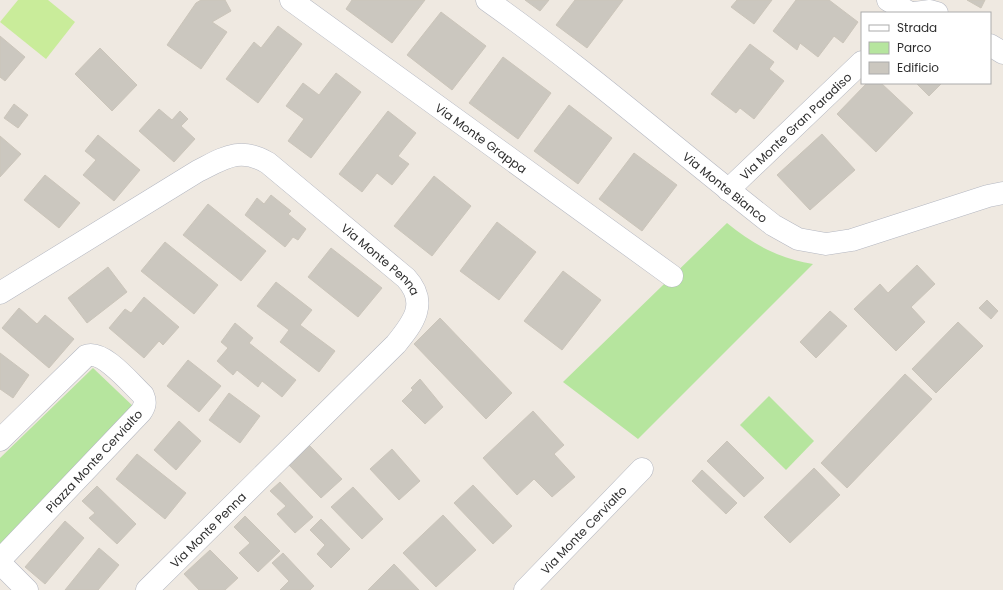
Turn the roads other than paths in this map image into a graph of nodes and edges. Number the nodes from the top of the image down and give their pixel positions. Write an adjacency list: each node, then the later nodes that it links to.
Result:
1 (291, 0): 12 (street, Via Monte Grappa)
2 (487, 0): 10 (street, Via Monte Bianco)
3 (888, 0): 4 (street)
4 (908, 12)
5 (920, 12): 6 (street)
6 (935, 12)
7 (991, 46): 8 (street)
8 (1003, 53)
9 (861, 63): 10 (street, Via Monte Gran Paradiso)
10 (728, 190): 11 (street, Via Monte Bianco)
11 (1003, 193)
12 (672, 276)
13 (0, 293): 18 (street, Via Monte Penna)
14 (0, 440): 16 (street, Piazza Monte Cervialto)
15 (642, 468): 19 (street, Via Monte Cervialto)
16 (0, 562): 17 (street)
17 (27, 590)
18 (147, 590)
19 (525, 590)

